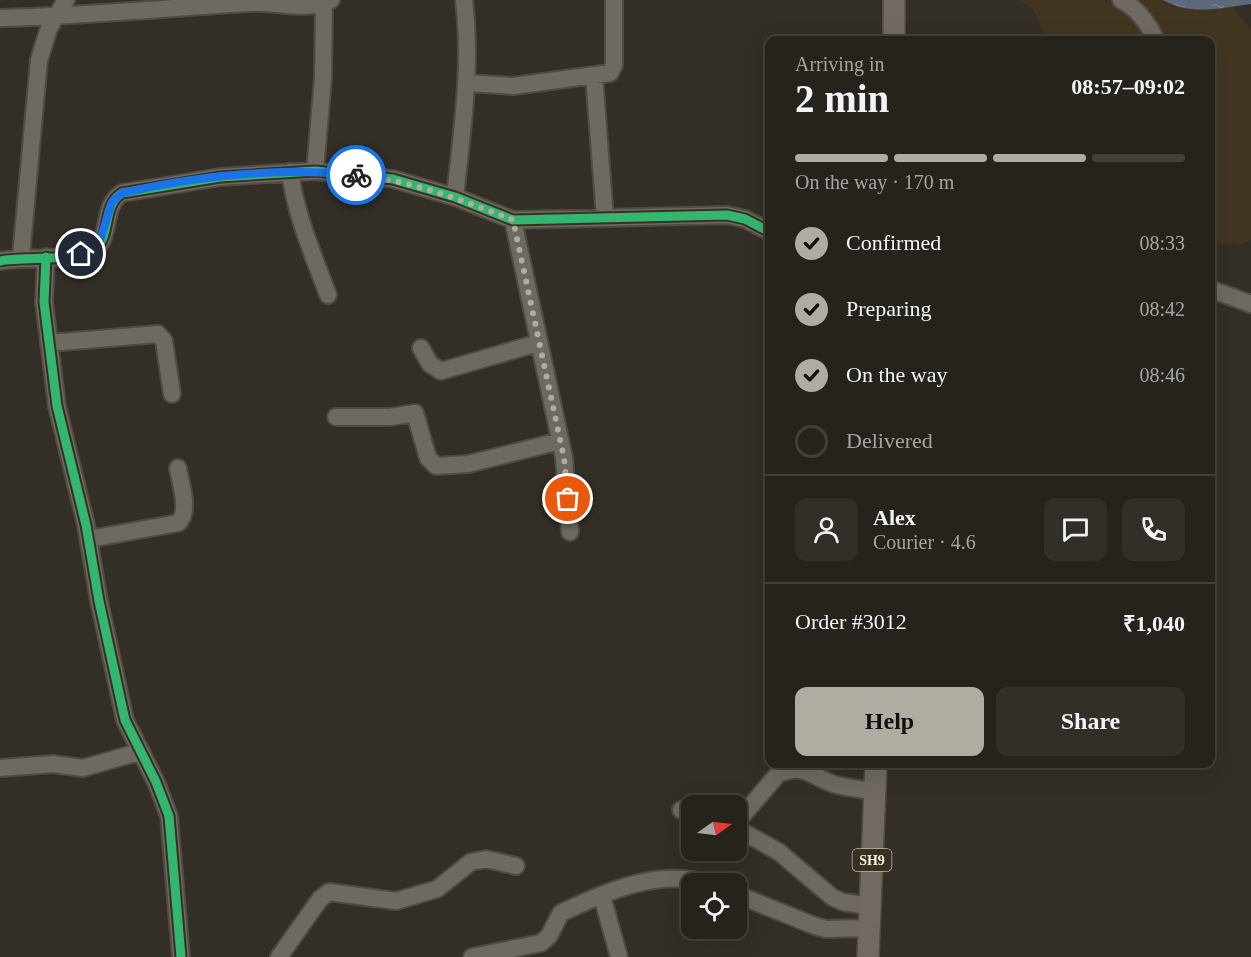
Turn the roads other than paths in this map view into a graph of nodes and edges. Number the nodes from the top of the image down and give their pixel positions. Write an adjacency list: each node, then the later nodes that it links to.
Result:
1 (66, 0): 8 (street)
2 (464, 0): 13 (street)
3 (614, 0): 12 (street)
4 (894, 0): 10 (main road)
5 (1127, 1): 11 (street)
6 (328, 2): 7 (street); 14 (street)
7 (220, 3): 8 (street)
8 (56, 16): 9 (street); 20 (street)
9 (0, 18)
10 (894, 36)
11 (1154, 36)
12 (594, 76): 13 (street); 17 (street)
13 (467, 83): 16 (street)
14 (315, 171): 15 (street); 16 (street)
15 (290, 172): 21 (street); 24 (street)
16 (455, 197): 18 (street)
17 (604, 218): 18 (street); 19 (street)
18 (513, 220): 26 (street)
19 (765, 229)
20 (21, 257): 21 (street); 22 (street)
21 (46, 257): 27 (street)
22 (0, 261)
23 (1215, 291): 25 (street)
24 (328, 295)
25 (1251, 304)
26 (538, 343): 28 (street); 31 (street)
27 (49, 344): 29 (street); 34 (street)
28 (421, 348)
29 (172, 394)
30 (336, 417): 31 (street)
31 (560, 441): 33 (street)
32 (178, 468): 34 (street)
33 (570, 532)
34 (88, 539): 35 (street)
35 (139, 752): 36 (street); 47 (street)
36 (0, 768)
37 (876, 768): 38 (main road, SH9)
38 (875, 792): 39 (street); 45 (main road, SH9)
39 (747, 810)
40 (747, 834): 45 (street)
41 (516, 866): 48 (street)
42 (681, 877): 43 (street)
43 (602, 896): 49 (street); 50 (street)
44 (747, 899): 46 (street)
45 (870, 906): 46 (main road, SH9)
46 (869, 928): 51 (main road, SH9)
47 (181, 957)
48 (279, 957)
49 (472, 957)
50 (619, 957)
51 (868, 957)

